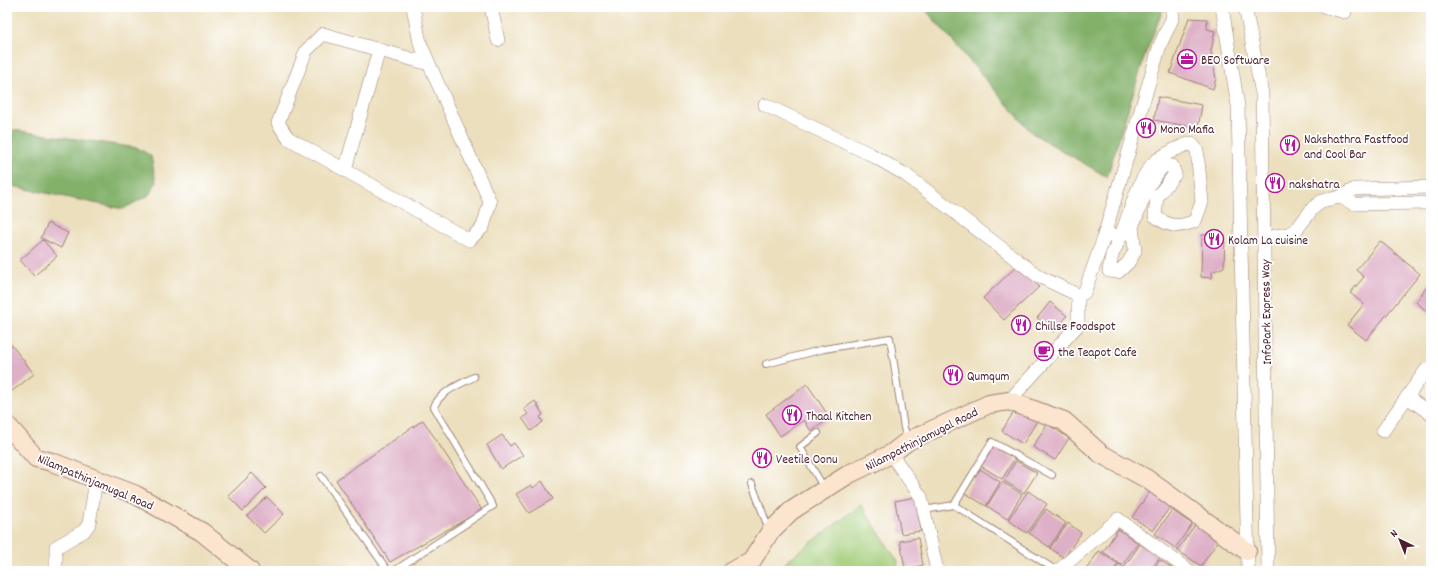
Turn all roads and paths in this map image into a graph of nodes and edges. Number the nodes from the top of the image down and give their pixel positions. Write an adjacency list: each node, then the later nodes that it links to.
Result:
1 (413, 7): 10 (street)
2 (491, 7): 8 (street)
3 (1171, 7): 16 (street)
4 (1222, 7): 39 (street, InfoPark Express Way)
5 (1245, 7): 18 (street, InfoPark Express Way)
6 (1326, 7): 7 (street)
7 (1345, 12)
8 (498, 40)
9 (379, 50): 10 (street); 12 (street); 12 (street)
10 (429, 64): 12 (street)
11 (765, 105): 19 (street)
12 (345, 170)
13 (1431, 188): 14 (street)
14 (1340, 197): 15 (street); 18 (street)
15 (1431, 203)
16 (1104, 234): 17 (street); 19 (street)
17 (1121, 236): 17 (street)
18 (1264, 238): 41 (street, InfoPark Express Way)
19 (1078, 295): 24 (street)
20 (766, 364): 29 (lane)
21 (1426, 370): 23 (street)
22 (474, 377): 45 (lane)
23 (1407, 397): 25 (street); 27 (street)
24 (1009, 402): 29 (street, Nilampathinjamugal Road); 39 (street, Nilampathinjamugal Road)
25 (1431, 414)
26 (7, 425): 33 (street, Nilampathinjamugal Road)
27 (1383, 431)
28 (818, 434): 35 (lane)
29 (908, 442): 30 (street, Nilampathinjamugal Road)
30 (891, 454): 35 (street, Nilampathinjamugal Road); 37 (street)
31 (1052, 475): 36 (lane)
32 (321, 476): 44 (lane)
33 (96, 480): 42 (street); 43 (street, Nilampathinjamugal Road)
34 (752, 484): 38 (lane)
35 (824, 489): 38 (street, Nilampathinjamugal Road)
36 (954, 505): 37 (lane); 48 (lane)
37 (924, 510): 47 (street)
38 (770, 532): 46 (street, Nilampathinjamugal Road)
39 (1247, 551): 49 (street, InfoPark Express Way)
40 (1188, 570): 48 (street)
41 (1269, 570)
42 (56, 571)
43 (250, 571)
44 (388, 571)
45 (394, 571)
46 (732, 571)
47 (937, 571)
48 (1058, 571)
49 (1248, 571)

